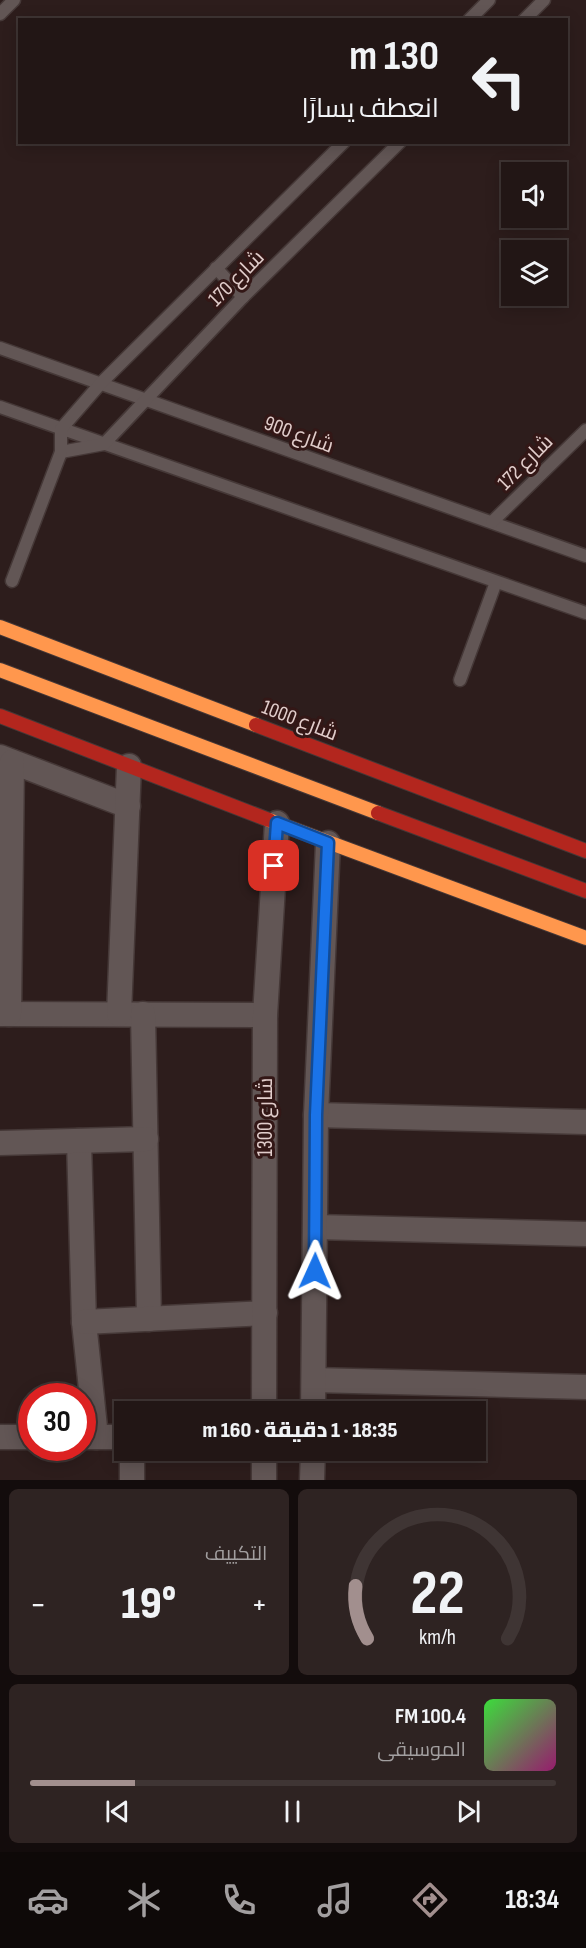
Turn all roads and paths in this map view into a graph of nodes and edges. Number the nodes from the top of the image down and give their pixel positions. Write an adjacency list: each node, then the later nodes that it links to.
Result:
1 (14, 0): 4 (lane)
2 (489, 0): 5 (lane)
3 (544, 0): 6 (lane)
4 (0, 14)
5 (471, 18)
6 (526, 18)
7 (342, 144): 9 (lane, شارع 170)
8 (398, 144): 10 (lane, شارع 170)
9 (216, 268): 10 (lane); 12 (lane, شارع 170)
10 (243, 297): 13 (lane, شارع 170)
11 (0, 348): 12 (lane, شارع 900)
12 (101, 383): 13 (lane, شارع 900); 15 (lane, شارع 170)
13 (146, 400): 17 (lane, شارع 170); 19 (lane, شارع 900)
14 (0, 407): 15 (lane)
15 (61, 429): 17 (lane); 18 (lane)
16 (586, 430): 19 (lane, شارع 172)
17 (104, 444): 18 (lane); 22 (lane)
18 (61, 452): 21 (lane)
19 (492, 522): 20 (lane, شارع 900)
20 (586, 556)
21 (12, 581)
22 (496, 582): 23 (lane); 26 (lane)
23 (586, 613)
24 (0, 627): 33 (street, شارع 1000)
25 (0, 670): 34 (street)
26 (460, 680)
27 (0, 716): 29 (street)
28 (6, 759): 30 (street); 36 (street)
29 (129, 766): 30 (street); 31 (street)
30 (128, 806): 37 (street)
31 (277, 823): 32 (street); 39 (street, شارع 1300)
32 (328, 843): 35 (street); 40 (street)
33 (586, 851)
34 (586, 891)
35 (586, 938)
36 (5, 1014): 37 (street)
37 (119, 1014): 38 (street)
38 (143, 1014): 39 (street); 42 (street)
39 (265, 1015): 47 (street, شارع 1300)
40 (316, 1115): 41 (street); 45 (street)
41 (586, 1122)
42 (146, 1139): 43 (street); 48 (street)
43 (80, 1141): 44 (street); 49 (street)
44 (0, 1143)
45 (316, 1227): 46 (street); 50 (street)
46 (586, 1233)
47 (265, 1313): 48 (street); 53 (street, شارع 1300)
48 (149, 1319): 49 (street)
49 (84, 1322): 51 (street)
50 (314, 1380): 52 (street); 54 (street)
51 (87, 1383)
52 (586, 1387)
53 (264, 1401)
54 (313, 1401)
55 (0, 1437): 56 (street)
56 (18, 1437)
57 (96, 1437): 58 (street)
58 (114, 1437)
59 (132, 1461): 62 (street)
60 (264, 1461): 63 (street)
61 (313, 1461): 64 (street)
62 (132, 1480)
63 (264, 1480)
64 (312, 1480)

